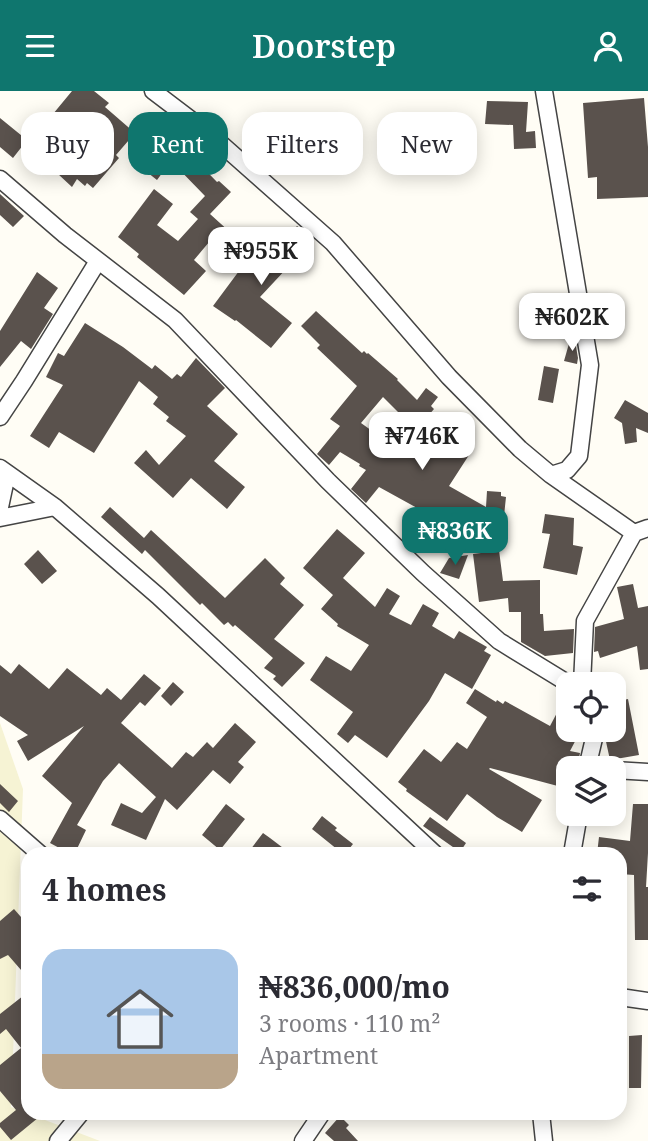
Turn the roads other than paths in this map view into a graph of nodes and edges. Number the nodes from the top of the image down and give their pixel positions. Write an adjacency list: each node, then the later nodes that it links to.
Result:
1 (153, 91): 7 (street)
2 (544, 91): 7 (street)
3 (0, 179): 4 (street)
4 (98, 261): 5 (street); 13 (street)
5 (0, 417)
6 (3, 471): 8 (street); 9 (street)
7 (551, 475): 11 (street)
8 (0, 507)
9 (55, 507): 10 (street); 19 (street)
10 (0, 518)
11 (641, 531): 12 (street)
12 (583, 672)
13 (556, 676)
14 (626, 771): 15 (street)
15 (648, 772)
16 (0, 819): 18 (street)
17 (577, 826): 20 (street)
18 (32, 847)
19 (427, 847)
20 (573, 847)
21 (627, 998): 22 (street)
22 (648, 1001)
23 (75, 1120): 26 (street)
24 (317, 1120): 27 (street)
25 (542, 1120): 28 (street)
26 (58, 1141)
27 (303, 1141)
28 (544, 1141)

